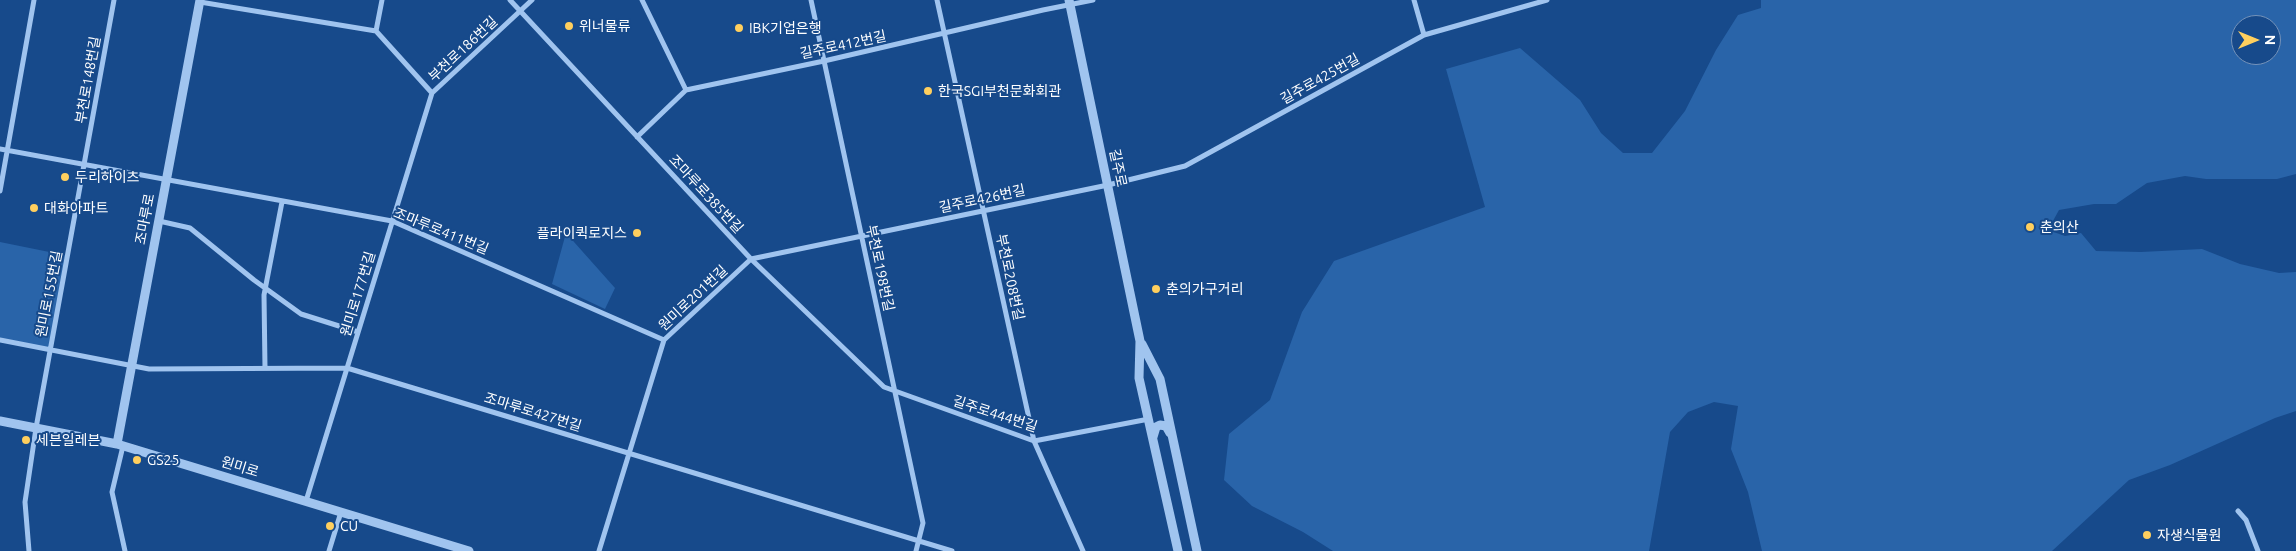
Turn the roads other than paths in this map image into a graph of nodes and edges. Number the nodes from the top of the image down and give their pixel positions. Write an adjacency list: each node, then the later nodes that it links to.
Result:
1 (34, 0): 23 (street)
2 (114, 0): 24 (street, 부천로148번길)
3 (382, 0): 15 (street)
4 (510, 0): 14 (street, 조마루로385번길)
5 (532, 0): 14 (street, 부천로186번길)
6 (642, 0): 19 (street)
7 (811, 0): 18 (street, 부천로198번길)
8 (937, 0): 16 (street, 부천로208번길)
9 (1093, 0): 13 (street, 길주로412번길)
10 (1414, 0): 17 (street)
11 (1547, 0): 17 (street, 길주로425번길)
12 (200, 1): 15 (street); 25 (street, 조마루로)
13 (1069, 2): 16 (street, 길주로412번길); 26 (street, 길주로)
14 (520, 11): 20 (street, 부천로186번길); 21 (street, 조마루로385번길)
15 (376, 31): 20 (street)
16 (944, 34): 18 (street, 길주로412번길); 29 (street, 부천로208번길)
17 (1424, 34): 26 (street, 길주로425번길)
18 (824, 61): 19 (street, 길주로412번길); 32 (street, 부천로198번길)
19 (686, 90): 21 (street)
20 (432, 93): 31 (street, 원미로177번길)
21 (637, 137): 33 (street, 조마루로385번길)
22 (0, 149): 23 (street, 조마루로411번길)
23 (8, 150): 24 (street, 조마루로411번길); 27 (street)
24 (84, 164): 25 (street, 조마루로411번길); 39 (street, 원미로155번길)
25 (166, 181): 28 (street, 조마루로411번길); 30 (street, 조마루로)
26 (1108, 185): 29 (street, 길주로426번길); 38 (street, 길주로)
27 (0, 190)
28 (282, 202): 31 (street, 조마루로411번길); 34 (street)
29 (984, 210): 32 (street, 길주로426번길); 49 (street, 부천로208번길)
30 (159, 221): 34 (street); 40 (street, 조마루로)
31 (392, 222): 35 (street, 원미로177번길); 37 (street, 조마루로411번길)
32 (862, 236): 33 (street); 43 (street, 부천로198번길)
33 (751, 259): 37 (street, 원미로201번길); 43 (street, 조마루로385번길)
34 (265, 288): 35 (street); 41 (street)
35 (358, 332): 42 (street, 원미로177번길)
36 (0, 340): 39 (street, 조마루로427번길)
37 (664, 340): 51 (street, 원미로201번길)
38 (1140, 341): 44 (street, 길주로); 47 (street, 길주로)
39 (50, 350): 40 (street, 조마루로427번길); 46 (street, 원미로155번길)
40 (132, 367): 41 (street, 조마루로427번길); 50 (street, 조마루로)
41 (265, 368): 42 (street, 조마루로427번길)
42 (347, 368): 51 (street, 조마루로427번길); 52 (street, 원미로177번길)
43 (895, 392): 49 (street, 길주로444번길); 55 (street, 부천로198번길)
44 (1149, 419): 48 (street, 길주로); 49 (street, 길주로444번길)
45 (0, 421): 46 (street, 원미로)
46 (36, 428): 50 (street, 원미로); 56 (street, 원미로155번길)
47 (1172, 436): 48 (street); 65 (street, 길주로)
48 (1153, 438): 64 (street, 길주로)
49 (1034, 441): 63 (street, 부천로208번길)
50 (120, 445): 52 (street, 원미로); 57 (street)
51 (628, 453): 55 (street, 조마루로427번길); 60 (street, 원미로201번길)
52 (306, 501): 54 (street, 원미로)
53 (2238, 511): 66 (street)
54 (341, 512): 58 (street); 59 (street, 원미로)
55 (919, 541): 61 (street, 부천로198번길); 62 (street, 조마루로427번길)
56 (29, 551)
57 (125, 551)
58 (329, 551)
59 (468, 551)
60 (598, 551)
61 (916, 551)
62 (952, 551)
63 (1083, 551)
64 (1178, 551)
65 (1197, 551)
66 (2258, 551)

